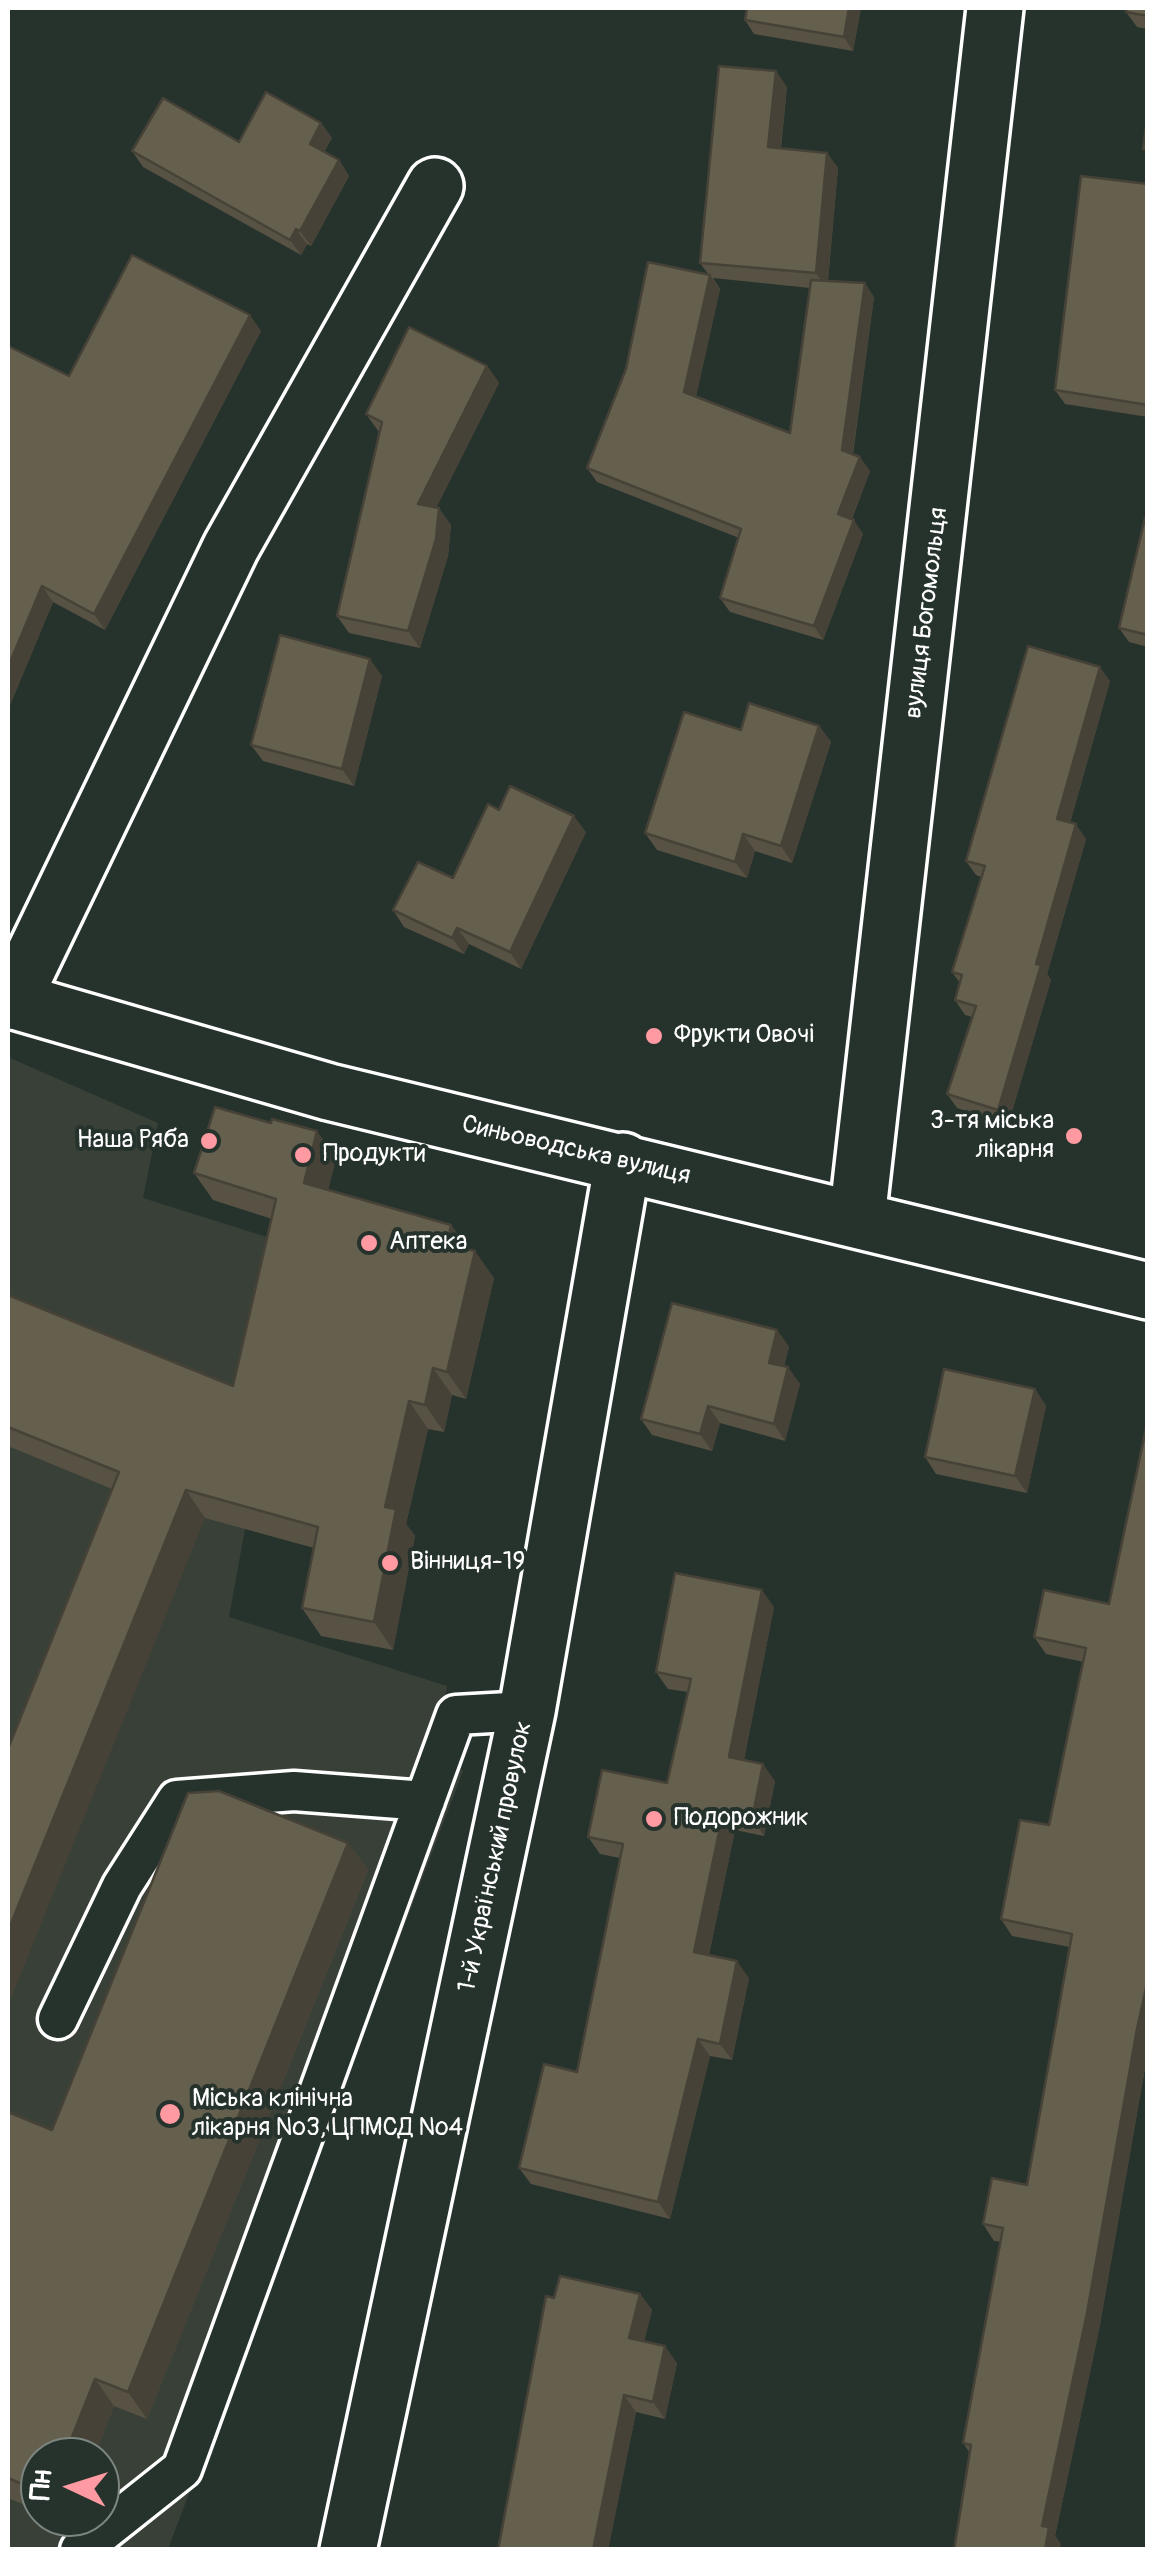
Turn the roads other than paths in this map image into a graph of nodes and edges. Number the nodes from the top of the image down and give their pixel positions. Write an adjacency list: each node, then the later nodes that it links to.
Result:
1 (995, 8): 5 (street, вулиця Богомольця)
2 (435, 186): 3 (street)
3 (10, 1000): 4 (street, Синьоводська вулиця)
4 (622, 1161): 5 (street, Синьоводська вулиця); 7 (street, 1-й Український провулок)
5 (857, 1219): 6 (street, Синьоводська вулиця)
6 (1148, 1291)
7 (527, 1712): 8 (lane); 11 (street, 1-й Український провулок)
8 (424, 1801): 9 (lane); 10 (lane)
9 (58, 2019)
10 (80, 2550)
11 (348, 2550)

